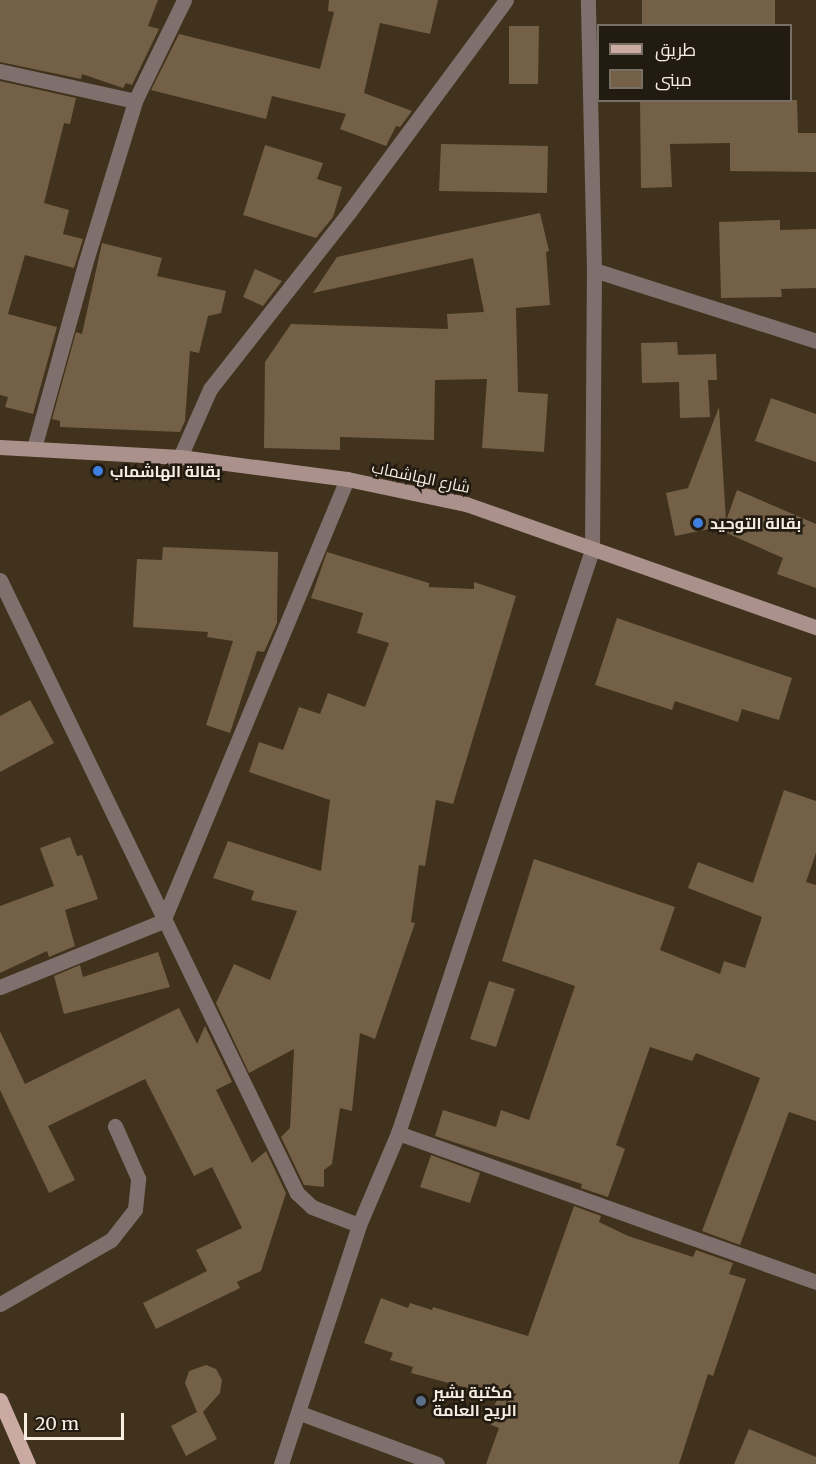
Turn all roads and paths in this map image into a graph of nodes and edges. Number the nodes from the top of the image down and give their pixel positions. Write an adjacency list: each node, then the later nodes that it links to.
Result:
1 (184, 0): 5 (street)
2 (506, 0): 10 (street)
3 (588, 0): 6 (street)
4 (0, 70): 5 (street)
5 (135, 101): 9 (street)
6 (594, 270): 7 (street); 12 (street)
7 (816, 341)
8 (0, 447): 9 (street, شارع الهاشماب)
9 (34, 448): 10 (street, شارع الهاشماب)
10 (180, 457): 11 (street, شارع الهاشماب)
11 (348, 479): 12 (street, شارع الهاشماب); 15 (street)
12 (592, 550): 14 (street, شارع الهاشماب); 18 (street)
13 (0, 580): 15 (street)
14 (816, 627)
15 (163, 921): 16 (street); 19 (street)
16 (0, 987)
17 (115, 1126): 21 (street)
18 (398, 1133): 19 (street); 20 (street)
19 (359, 1226): 23 (street)
20 (816, 1282)
21 (0, 1304)
22 (0, 1400): 24 (main road)
23 (300, 1413): 25 (street); 26 (street)
24 (28, 1464)
25 (281, 1464)
26 (437, 1464)

